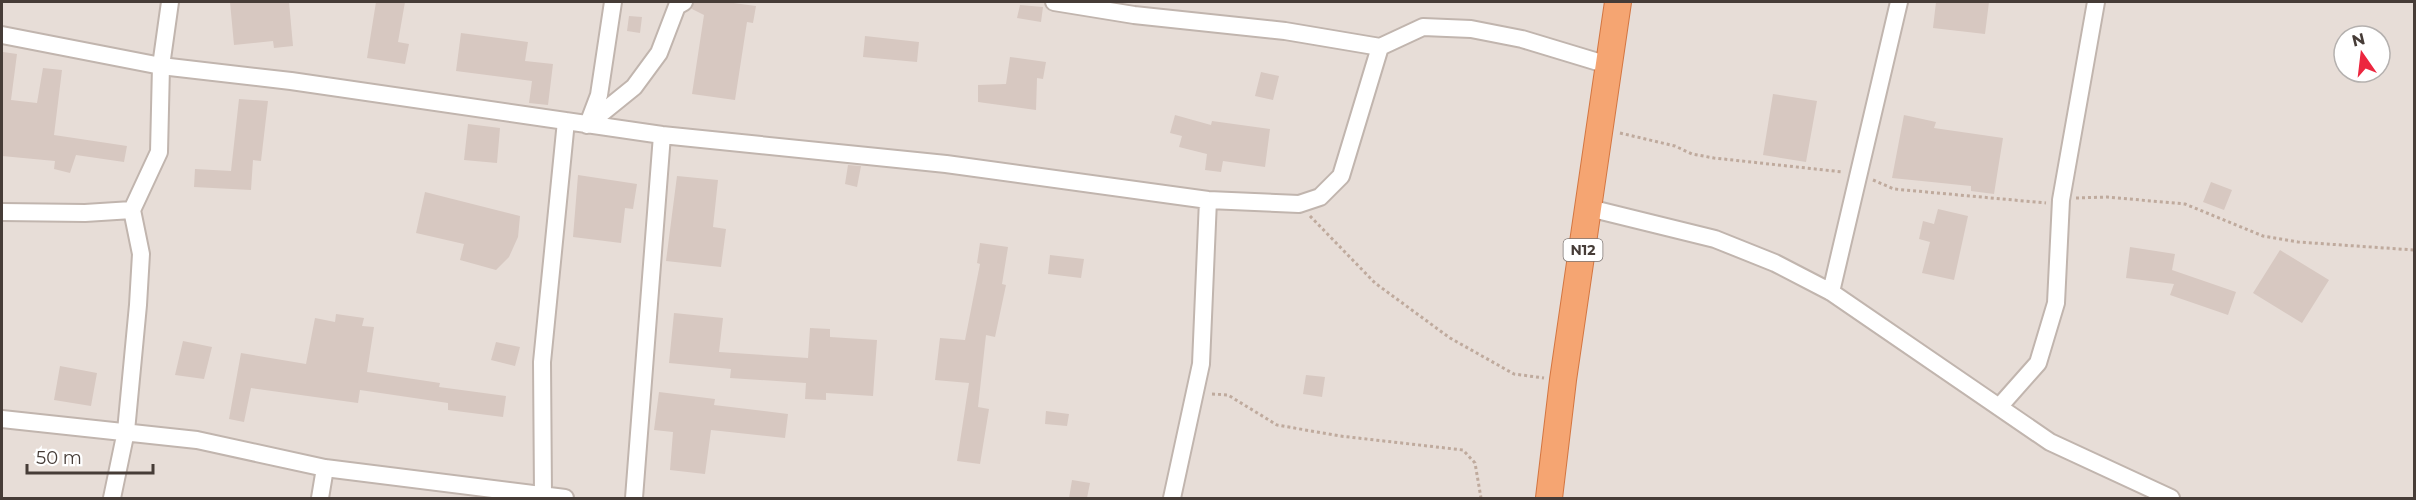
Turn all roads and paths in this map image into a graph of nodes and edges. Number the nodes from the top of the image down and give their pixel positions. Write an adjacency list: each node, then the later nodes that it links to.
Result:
1 (170, 2): 11 (street)
2 (613, 2): 13 (street)
3 (684, 2): 13 (street)
4 (1054, 2): 9 (street)
5 (1618, 2): 10 (highway, N12)
6 (1899, 2): 16 (street)
7 (2096, 2): 18 (street)
8 (2, 35): 11 (street)
9 (1380, 47): 10 (street); 19 (street)
10 (1608, 65): 14 (highway, N12)
11 (161, 66): 12 (street); 21 (street)
12 (566, 121): 13 (street); 31 (street)
13 (587, 124): 15 (street)
14 (1598, 128): 16 (path); 20 (highway, N12)
15 (662, 135): 17 (street); 35 (street)
16 (1858, 174): 18 (path); 24 (street)
17 (1208, 200): 19 (street); 27 (street)
18 (2061, 200): 23 (path); 26 (street)
19 (1299, 204): 25 (path)
20 (1590, 207): 24 (street); 25 (highway, N12)
21 (132, 210): 22 (street); 29 (street)
22 (2, 212)
23 (2415, 250)
24 (1831, 292): 26 (street)
25 (1563, 380): 38 (highway, N12)
26 (1999, 406): 39 (street)
27 (1190, 418): 36 (street); 37 (path)
28 (2, 419): 29 (street)
29 (126, 431): 30 (street); 32 (street)
30 (325, 468): 31 (street); 33 (street)
31 (543, 495): 34 (street)
32 (112, 498)
33 (320, 498)
34 (565, 498)
35 (634, 498)
36 (1172, 498)
37 (1481, 498)
38 (1549, 498)
39 (2171, 498)

